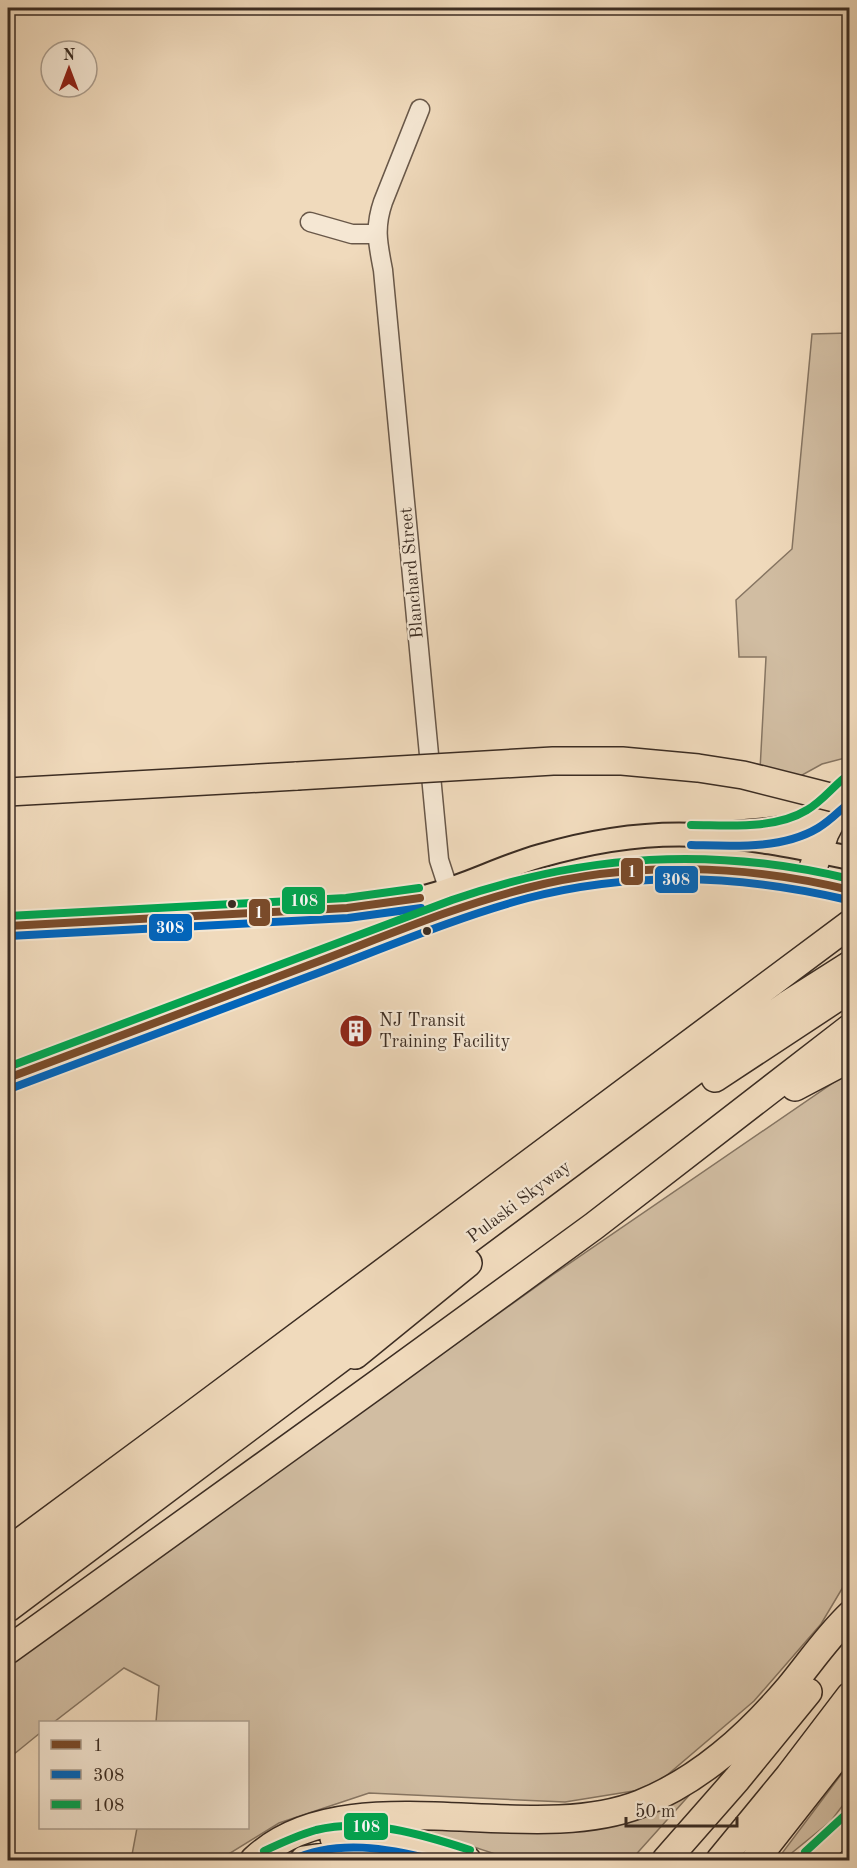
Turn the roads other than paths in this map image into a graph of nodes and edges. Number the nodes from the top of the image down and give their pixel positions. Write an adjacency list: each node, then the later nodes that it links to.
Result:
1 (420, 109): 3 (street, Blanchard Street)
2 (310, 222): 3 (street)
3 (376, 234): 11 (street, Blanchard Street)
4 (849, 788): 7 (highway); 8 (highway)
5 (8, 792): 6 (highway, bridge)
6 (849, 802)
7 (721, 836): 8 (main road); 11 (main road)
8 (818, 851): 9 (main road); 10 (highway)
9 (849, 858)
10 (809, 880): 12 (main road); 13 (main road)
11 (448, 889): 13 (street, Blanchard Street); 15 (main road)
12 (849, 890)
13 (456, 910): 20 (main road)
14 (849, 924): 24 (highway)
15 (8, 926)
16 (849, 965): 22 (highway, Pulaski Skyway)
17 (849, 989): 22 (highway, Pulaski Skyway)
18 (849, 1029): 21 (highway)
19 (849, 1058): 21 (highway)
20 (8, 1078)
21 (594, 1226): 31 (highway)
22 (264, 1412): 23 (highway, Pulaski Skyway); 27 (highway); 29 (highway)
23 (193, 1445): 25 (highway); 26 (highway)
24 (8, 1551)
25 (8, 1568)
26 (8, 1583)
27 (8, 1608)
28 (849, 1615): 35 (highway)
29 (8, 1630)
30 (849, 1638): 40 (highway)
31 (8, 1650)
32 (849, 1696): 41 (highway)
33 (849, 1739): 42 (highway)
34 (842, 1832): 43 (highway)
35 (254, 1860)
36 (269, 1860): 39 (highway)
37 (304, 1860): 38 (highway)
38 (365, 1860)
39 (467, 1860)
40 (666, 1860)
41 (720, 1860)
42 (756, 1860)
43 (812, 1860)

